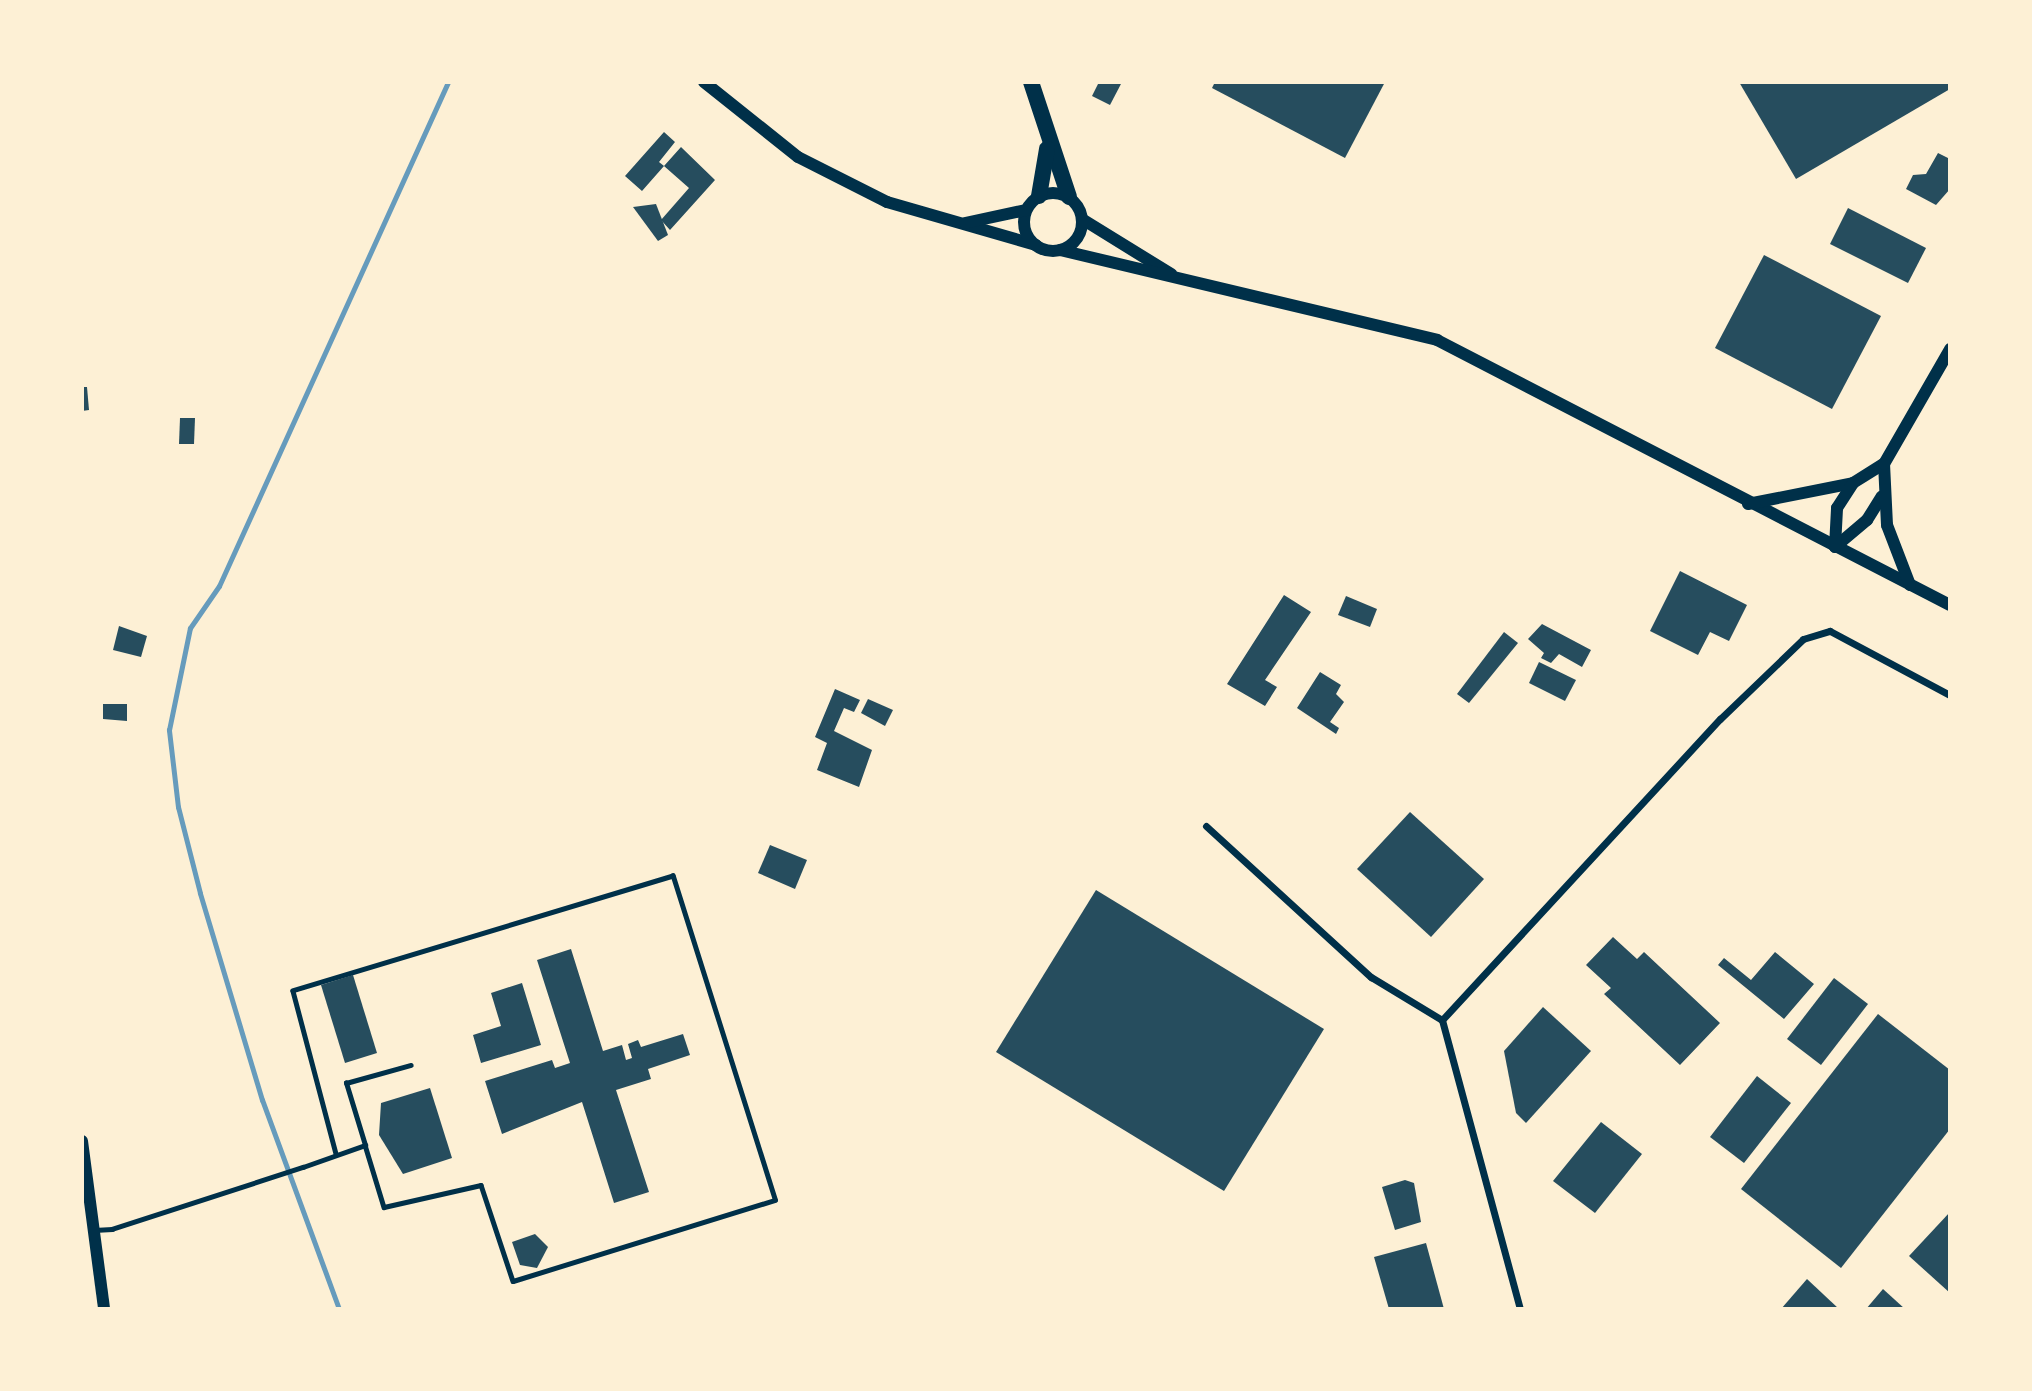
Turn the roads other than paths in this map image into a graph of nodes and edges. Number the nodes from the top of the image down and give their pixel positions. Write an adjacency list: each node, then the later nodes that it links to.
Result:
1 (704, 82): 8 (street)
2 (1031, 82): 3 (highway)
3 (1047, 136): 4 (highway); 5 (highway)
4 (1039, 196): 5 (street); 6 (street)
5 (1069, 197): 7 (street)
6 (1026, 210): 8 (street); 9 (street)
7 (1082, 219): 10 (street); 11 (street)
8 (960, 224): 9 (street)
9 (1036, 245): 10 (street)
10 (1060, 250): 11 (street)
11 (1177, 278): 16 (street)
12 (1950, 349): 13 (street)
13 (1884, 464): 14 (street); 15 (street)
14 (1853, 483): 16 (street); 17 (street)
15 (1882, 496): 17 (street); 18 (street)
16 (1748, 504): 17 (street)
17 (1835, 547): 18 (street)
18 (1910, 585): 19 (street)
19 (1950, 605)
20 (1950, 695): 22 (street)
21 (1206, 826): 22 (street)
22 (1442, 1020): 29 (street)
23 (411, 1065): 25 (lane)
24 (82, 1142): 27 (street)
25 (365, 1145): 26 (lane); 26 (lane)
26 (336, 1154): 27 (lane)
27 (93, 1230): 28 (street)
28 (104, 1309)
29 (1520, 1309)

